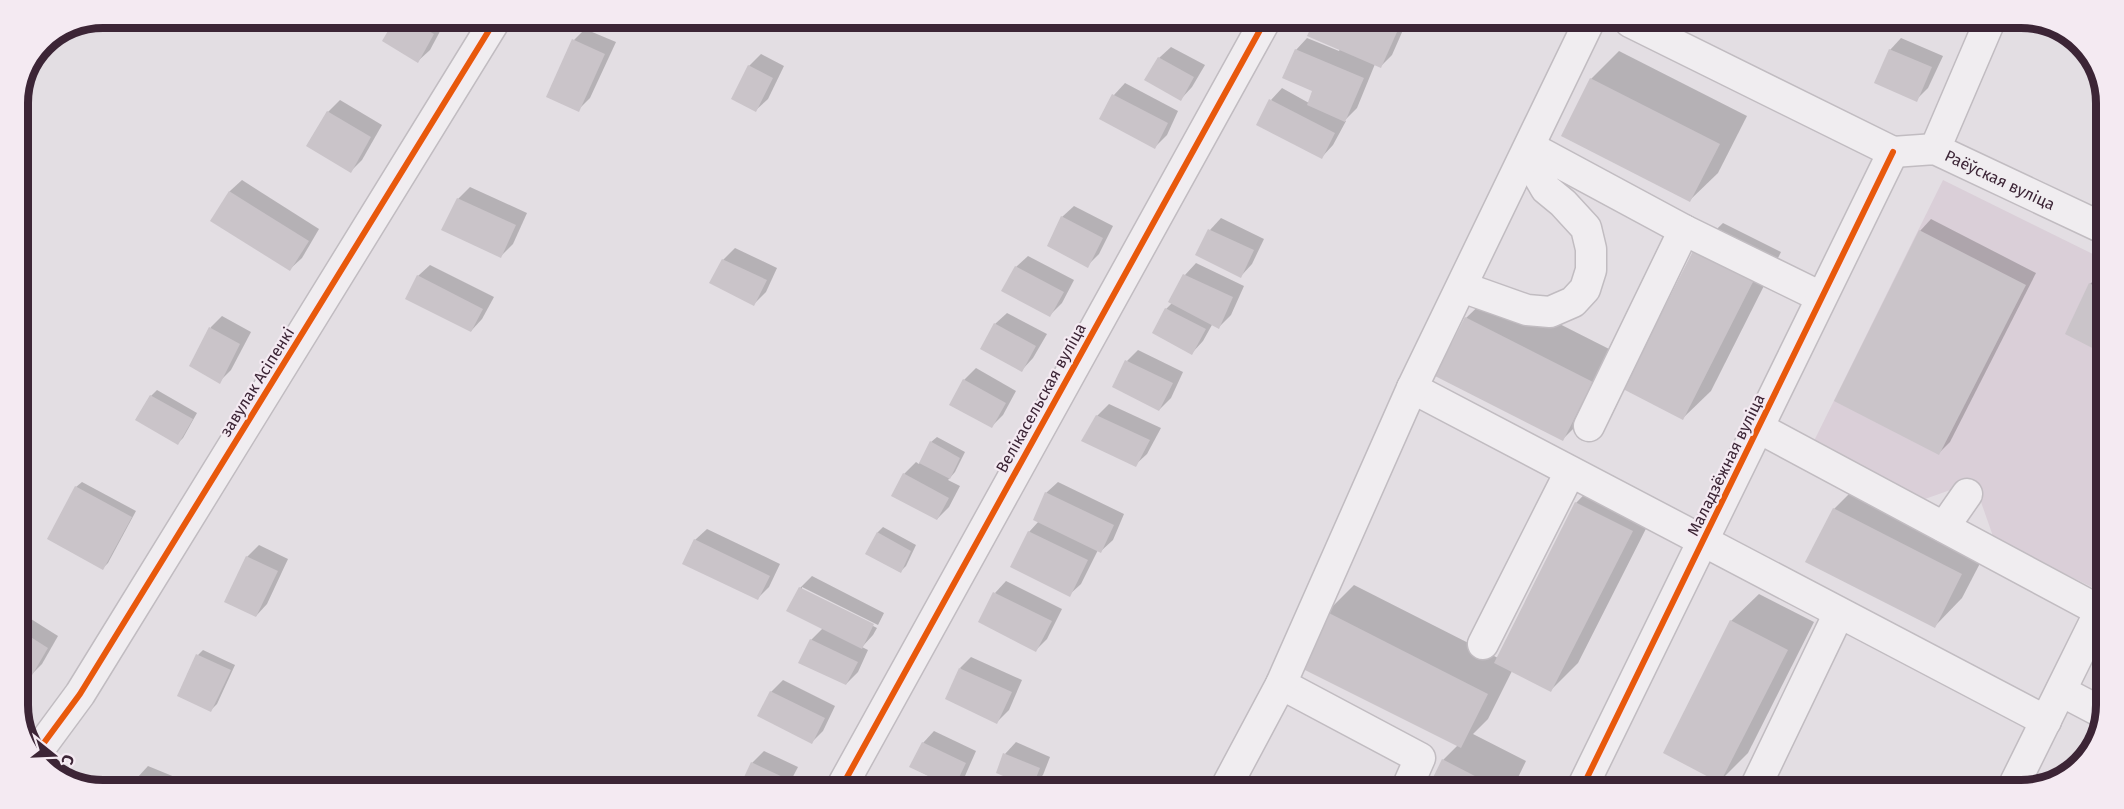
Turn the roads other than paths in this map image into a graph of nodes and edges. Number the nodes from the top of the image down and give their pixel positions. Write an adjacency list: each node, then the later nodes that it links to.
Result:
1 (490, 28): 28 (street, завулак Асіпенкі)
2 (1261, 28): 29 (street, Велікасельская вуліца)
3 (1585, 28): 6 (street)
4 (1642, 28): 8 (street)
5 (1986, 28): 7 (street)
6 (1530, 147): 10 (street); 11 (street); 11 (street)
7 (1935, 148): 8 (street, Раёўская вуліца); 9 (street, Раёўская вуліца)
8 (1893, 152): 12 (street, Маладзёжная вуліца)
9 (2095, 224)
10 (1684, 230): 12 (street); 14 (street)
11 (1462, 287): 13 (street)
12 (1821, 297): 15 (street, Маладзёжная вуліца)
13 (1412, 388): 16 (street); 24 (street)
14 (1589, 426)
15 (1759, 428): 18 (street); 19 (street, Маладзёжная вуліца)
16 (1570, 472): 19 (street); 23 (street)
17 (1967, 494): 18 (street)
18 (1944, 527): 20 (street)
19 (1704, 542): 21 (street); 32 (street, Маладзёжная вуліца)
20 (2096, 608)
21 (1839, 613): 27 (street); 33 (street)
22 (2096, 621): 25 (street)
23 (1483, 644)
24 (1281, 684): 30 (street); 31 (street)
25 (2061, 691): 26 (street); 27 (street)
26 (2096, 709)
27 (2046, 721): 34 (street)
28 (41, 747)
29 (845, 780)
30 (1230, 780)
31 (1410, 780)
32 (1586, 780)
33 (1759, 780)
34 (2017, 780)

